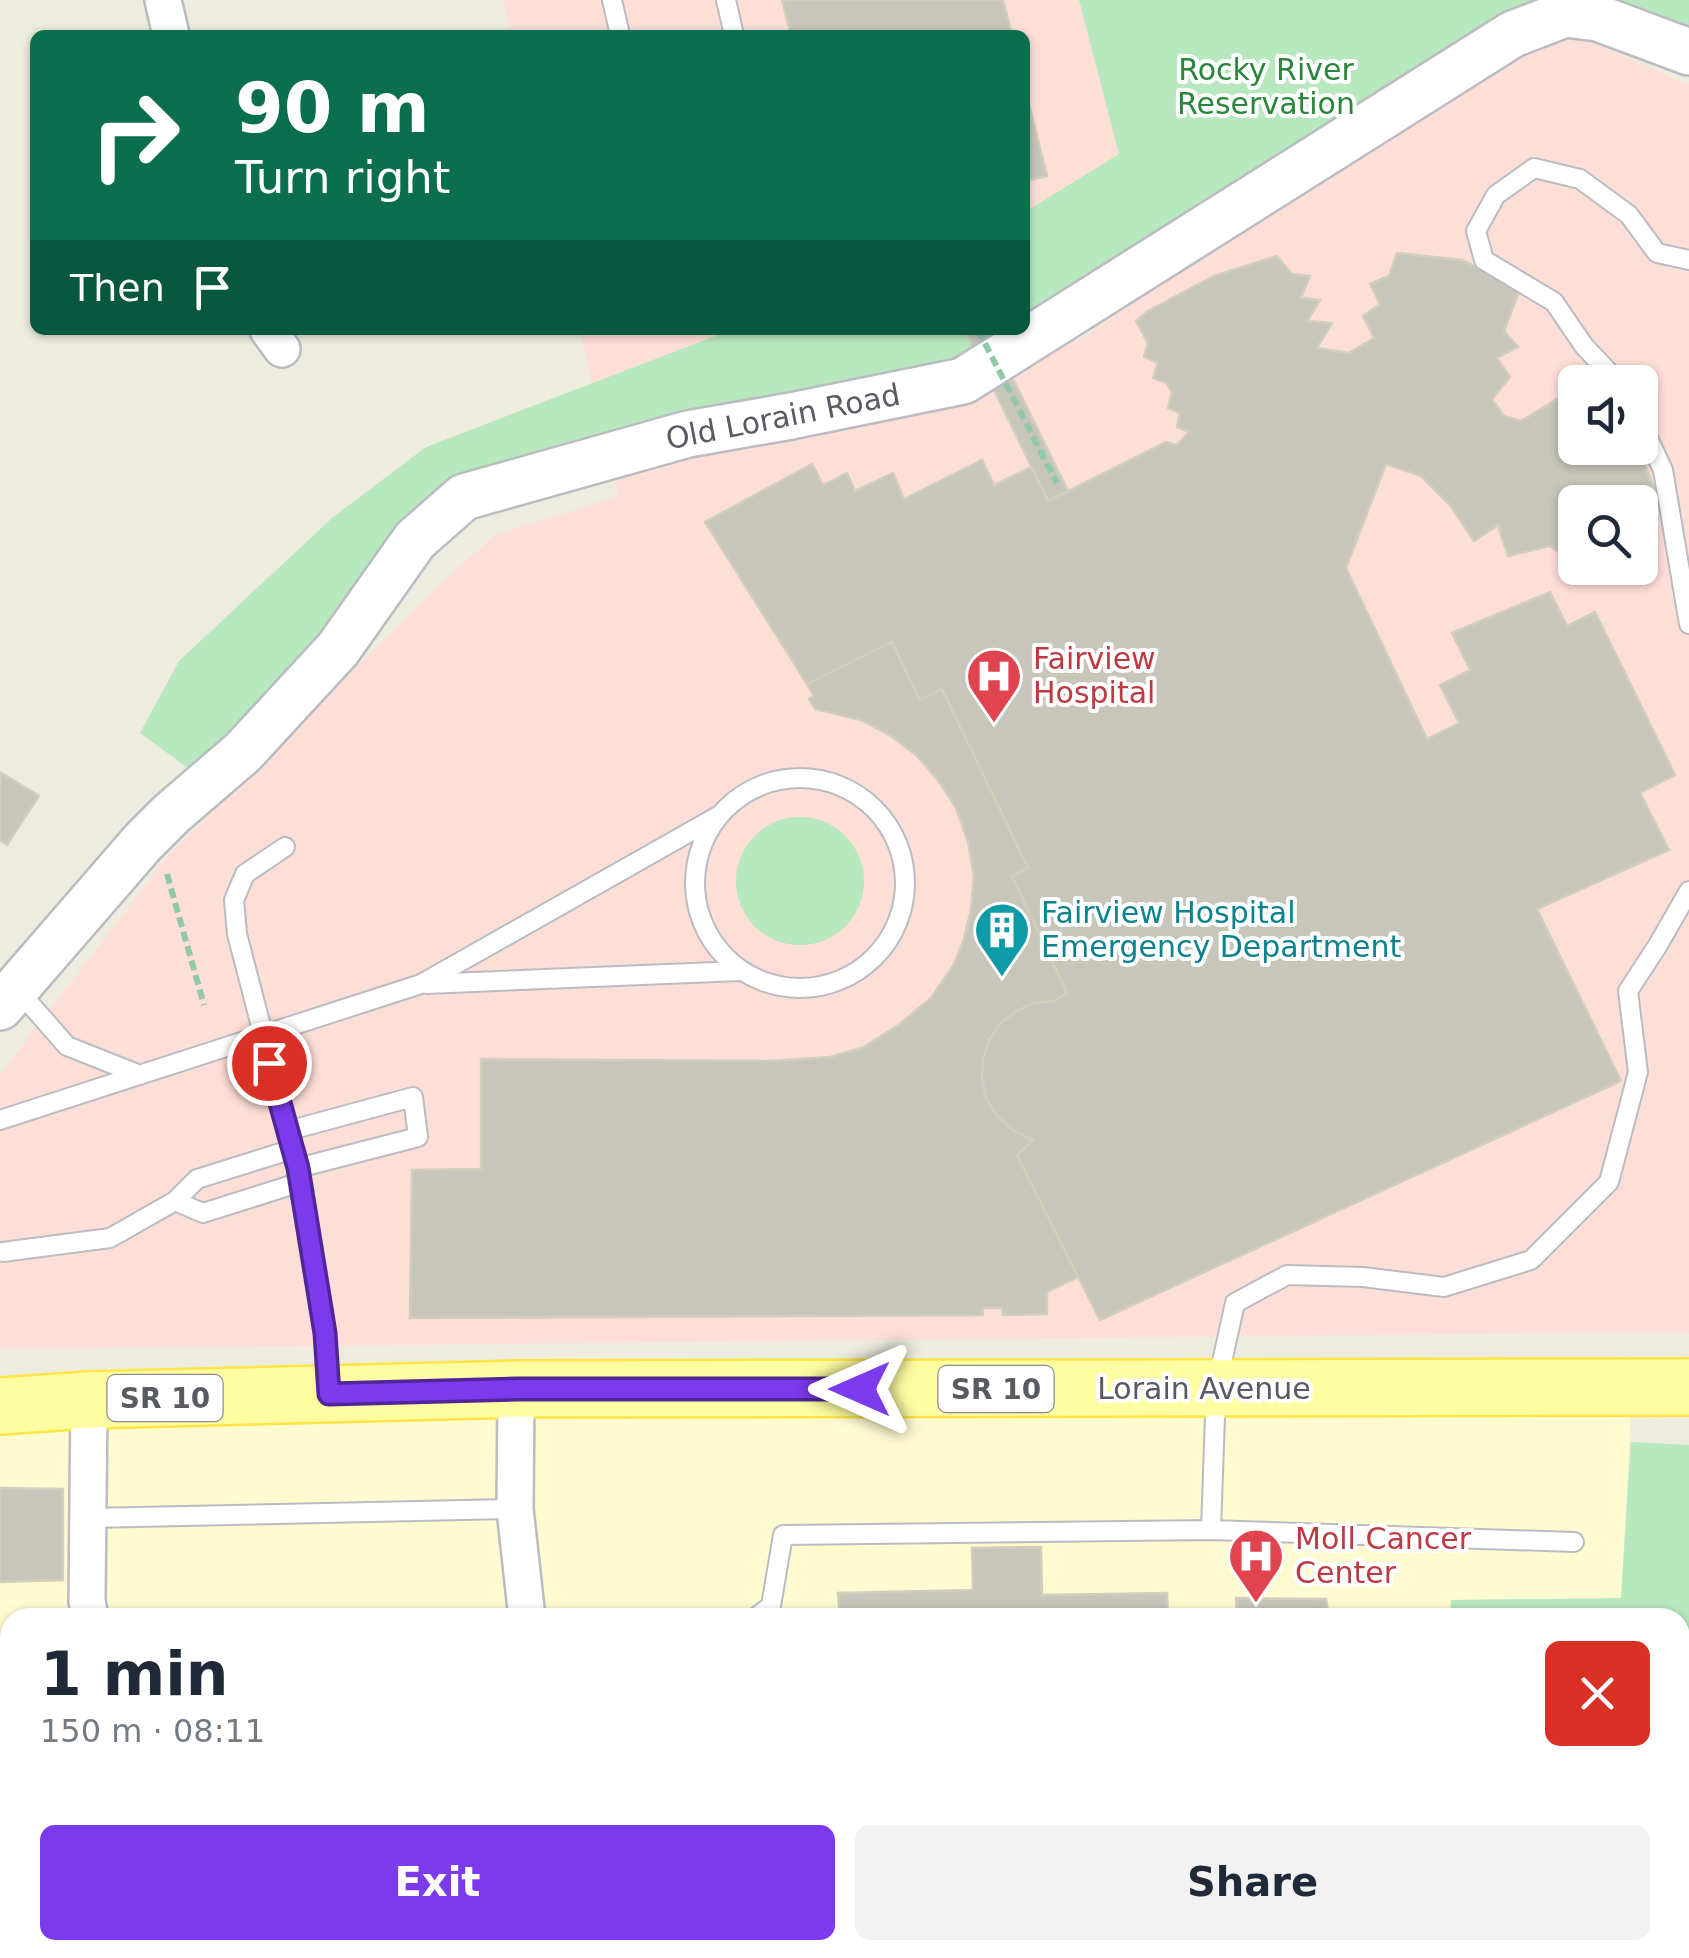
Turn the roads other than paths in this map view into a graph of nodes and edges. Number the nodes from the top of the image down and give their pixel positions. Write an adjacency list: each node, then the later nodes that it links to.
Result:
1 (162, 0): 4 (street)
2 (612, 0): 5 (lane)
3 (726, 0): 6 (lane)
4 (170, 30)
5 (619, 30)
6 (733, 30)
7 (1689, 52): 17 (street, Old Lorain Road)
8 (1689, 260): 9 (lane)
9 (1602, 365)
10 (1658, 461): 11 (lane)
11 (1689, 624)
12 (718, 816): 15 (lane); 15 (lane); 16 (lane)
13 (285, 847): 18 (lane)
14 (1689, 891): 28 (lane)
15 (740, 970): 16 (lane)
16 (421, 984): 18 (lane)
17 (8, 997): 19 (lane)
18 (262, 1037): 19 (lane); 21 (lane)
19 (140, 1075): 20 (lane)
20 (0, 1120)
21 (287, 1131): 22 (lane); 23 (lane)
22 (293, 1150): 23 (lane); 24 (lane)
23 (299, 1176): 24 (lane); 29 (lane)
24 (174, 1201): 25 (lane)
25 (3, 1252)
26 (1676, 1386): 28 (main road, Lorain Avenue / SR 10)
27 (516, 1389): 28 (main road, Lorain Avenue / SR 10); 29 (main road, Lorain Avenue / SR 10); 32 (street)
28 (1216, 1389): 34 (lane)
29 (329, 1394): 30 (main road, Lorain Avenue / SR 10)
30 (90, 1400): 31 (main road, Lorain Avenue / SR 10); 33 (street)
31 (0, 1406)
32 (515, 1509): 33 (lane); 37 (street)
33 (89, 1518): 36 (street)
34 (1211, 1530): 35 (lane); 38 (lane)
35 (1574, 1542)
36 (88, 1608)
37 (526, 1608)
38 (770, 1608)

